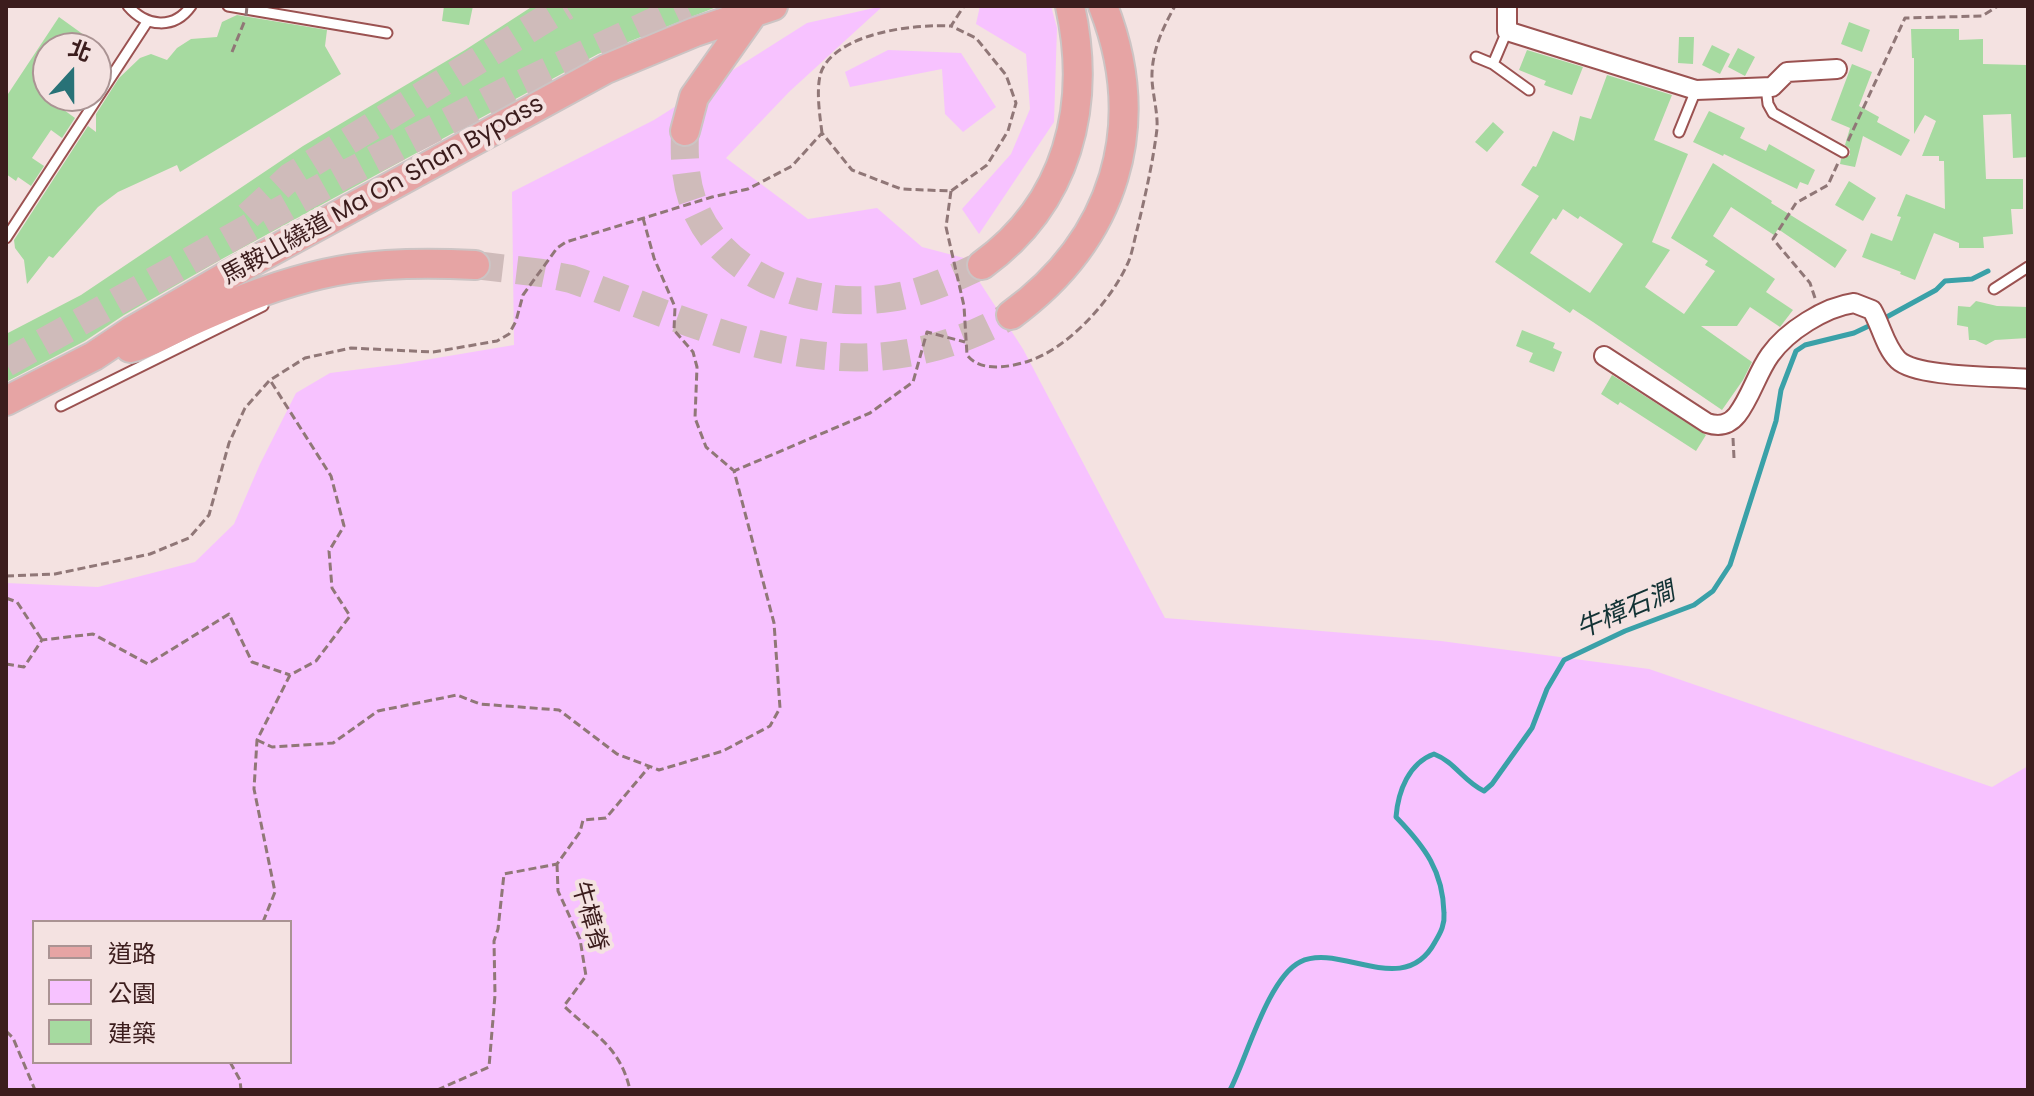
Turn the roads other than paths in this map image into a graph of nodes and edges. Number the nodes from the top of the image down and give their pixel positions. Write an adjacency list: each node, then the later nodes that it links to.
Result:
1 (128, 6): 8 (lane)
2 (191, 6): 8 (lane)
3 (228, 6): 10 (lane)
4 (1070, 6): 22 (main road)
5 (1103, 6): 26 (main road)
6 (1507, 6): 9 (street)
7 (764, 9): 17 (main road); 27 (main road, 馬鞍山繞道 Ma On Shan Bypass)
8 (147, 22): 20 (lane)
9 (1507, 31): 12 (lane); 16 (street)
10 (387, 33)
11 (1476, 57): 12 (lane)
12 (1493, 64): 15 (lane)
13 (1837, 69): 14 (street)
14 (1766, 87): 16 (street); 19 (lane)
15 (1529, 90)
16 (1696, 90): 18 (lane)
17 (685, 131)
18 (1679, 132)
19 (1843, 152)
20 (6, 238)
21 (475, 265): 24 (main road)
22 (982, 265)
23 (2027, 270): 25 (lane)
24 (300, 278): 27 (main road); 31 (lane)
25 (1994, 289)
26 (1011, 315)
27 (156, 328): 30 (main road)
28 (1604, 356): 29 (street)
29 (2028, 379)
30 (6, 401)
31 (61, 406)

